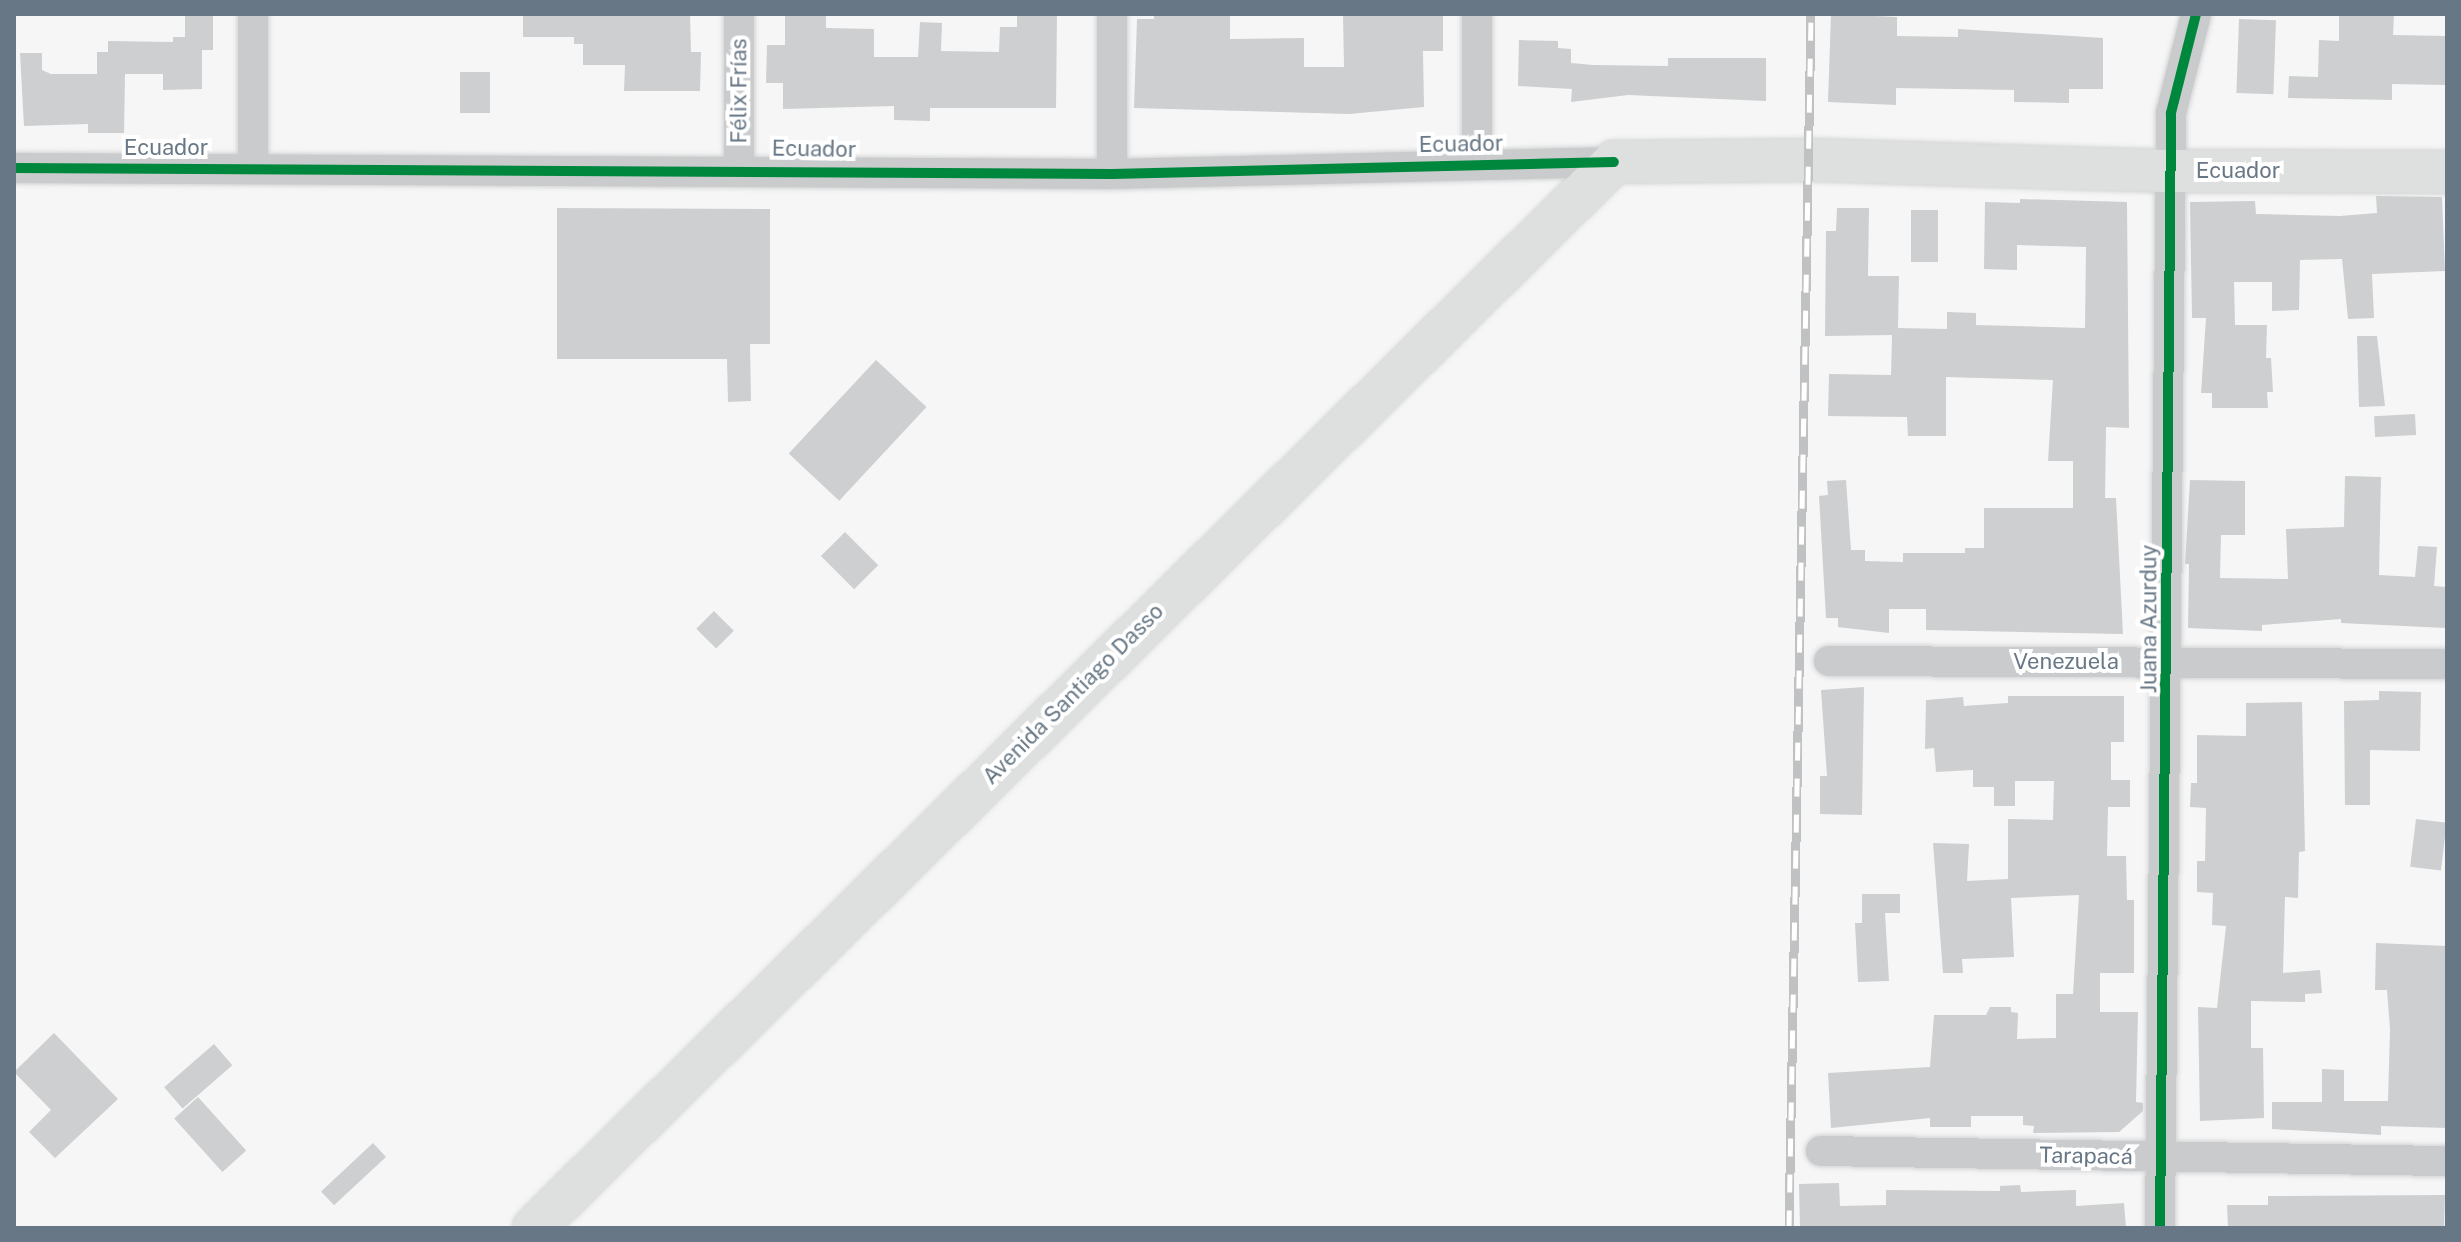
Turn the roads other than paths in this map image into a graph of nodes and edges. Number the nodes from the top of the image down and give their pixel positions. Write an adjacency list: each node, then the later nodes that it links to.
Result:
1 (253, 14): 10 (street)
2 (739, 14): 9 (street, Félix Frías)
3 (1112, 14): 13 (street)
4 (1477, 14): 7 (street)
5 (2196, 14): 11 (street, Juana Azurduy)
6 (1614, 162): 7 (street, Ecuador); 11 (main road, Ecuador); 20 (main road, Avenida Santiago Dasso)
7 (1477, 163): 13 (street, Ecuador)
8 (14, 168): 10 (street, Ecuador)
9 (739, 168): 10 (street, Ecuador); 13 (street, Ecuador)
10 (253, 169)
11 (2171, 171): 12 (main road, Ecuador); 15 (street, Juana Azurduy)
12 (2447, 172)
13 (1112, 174)
14 (1829, 661): 15 (street, Venezuela)
15 (2169, 662): 16 (street, Venezuela); 18 (street, Juana Azurduy)
16 (2447, 664)
17 (1821, 1151): 18 (street, Tarapacá)
18 (2159, 1157): 19 (street, Tarapacá); 21 (street, Juana Azurduy)
19 (2447, 1161)
20 (534, 1228)
21 (2160, 1228)

